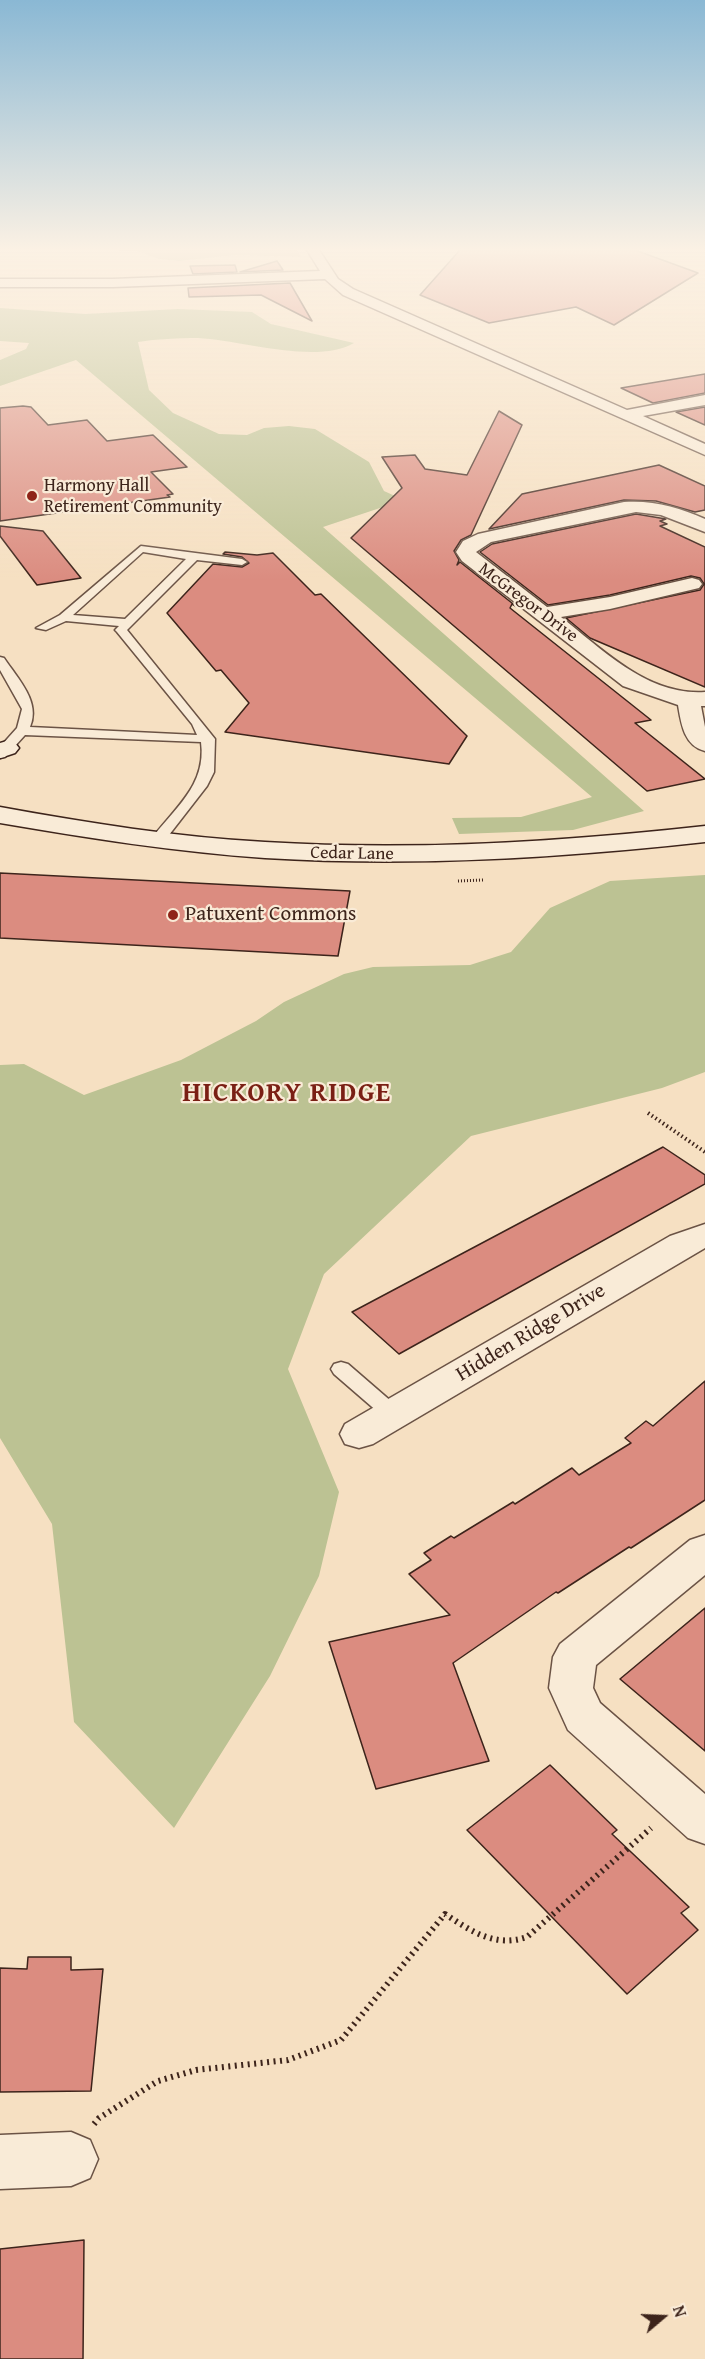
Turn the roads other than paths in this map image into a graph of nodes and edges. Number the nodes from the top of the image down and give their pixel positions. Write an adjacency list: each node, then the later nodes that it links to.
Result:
1 (501, 360): 3 (street)
2 (705, 400): 3 (street)
3 (625, 415): 4 (street)
4 (705, 450)
5 (705, 526): 9 (street, McGregor Drive)
6 (194, 556): 7 (lane); 10 (lane); 11 (lane)
7 (242, 562)
8 (692, 584): 9 (street)
9 (543, 614): 14 (street, McGregor Drive)
10 (64, 617): 11 (lane); 12 (lane)
11 (128, 623): 16 (lane)
12 (42, 628)
13 (0, 661): 15 (lane)
14 (696, 700): 17 (street, McGregor Drive)
15 (24, 731): 16 (lane); 18 (lane)
16 (209, 739): 21 (lane)
17 (705, 744)
18 (2, 751)
19 (0, 816): 21 (street, Cedar Lane)
20 (705, 834): 22 (street, Cedar Lane)
21 (157, 841): 22 (street, Cedar Lane)
22 (645, 841): 23 (street)
23 (705, 851)
24 (705, 1235): 26 (street, Hidden Ridge Drive)
25 (341, 1370): 26 (lane)
26 (393, 1414): 27 (street, Hidden Ridge Drive)
27 (359, 1434)
28 (705, 1551): 29 (street)
29 (693, 1812)
30 (71, 2159): 31 (street)
31 (0, 2162)

